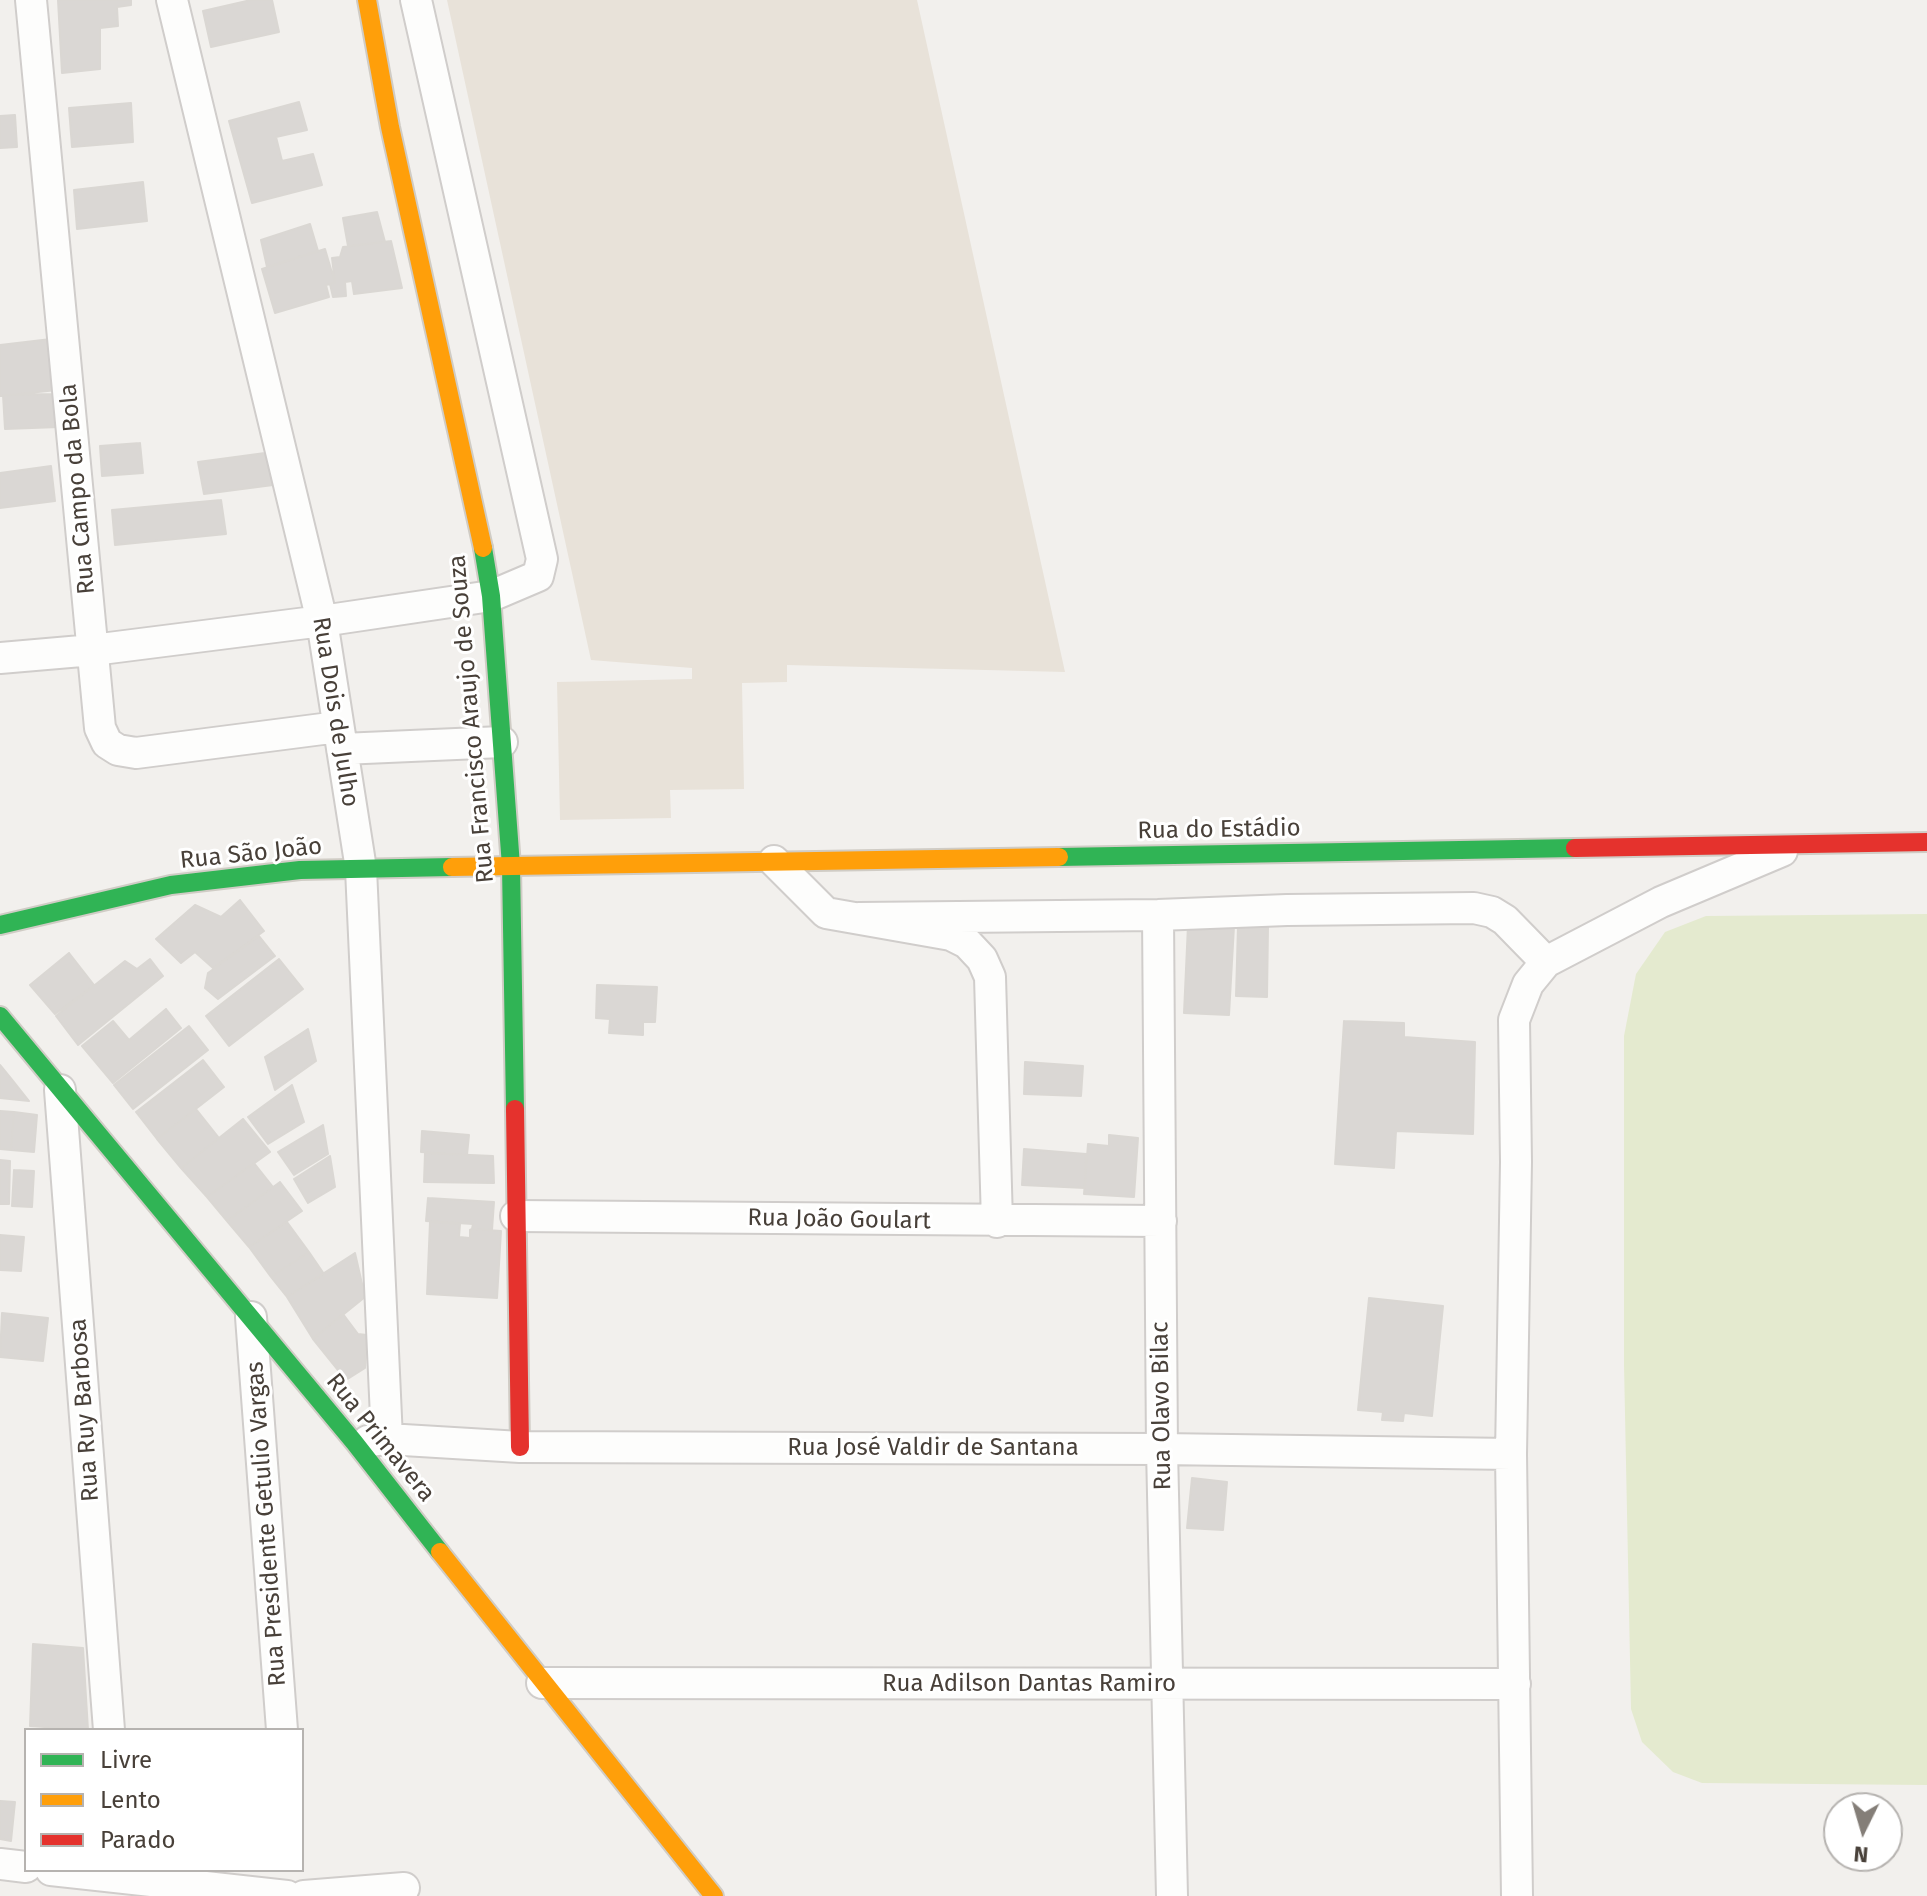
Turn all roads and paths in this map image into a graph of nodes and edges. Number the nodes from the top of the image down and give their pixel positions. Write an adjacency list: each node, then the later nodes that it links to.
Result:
1 (31, 0): 7 (street, Rua Campo da Bola)
2 (172, 0): 6 (street, Rua Dois de Julho)
3 (367, 0): 5 (street, Rua Francisco Araujo de Souza)
4 (416, 0): 5 (street)
5 (491, 596): 6 (street); 10 (street, Rua Francisco Araujo de Souza)
6 (322, 621): 7 (street); 9 (street, Rua Dois de Julho)
7 (93, 650): 8 (street); 9 (street, Rua Campo da Bola)
8 (0, 658)
9 (340, 738): 10 (street); 15 (street, Rua Dois de Julho)
10 (502, 742): 14 (street, Rua Francisco Araujo de Souza)
11 (1927, 842): 12 (street, Rua do Estádio)
12 (1795, 846): 13 (street, Rua do Estádio); 19 (street)
13 (774, 861): 14 (street, Rua do Estádio); 17 (street)
14 (511, 866): 15 (street, Rua São João); 22 (street, Rua Francisco Araujo de Souza)
15 (361, 869): 18 (street, Rua São João); 26 (street, Rua Dois de Julho)
16 (1158, 915): 17 (street); 19 (street); 23 (street, Rua Olavo Bilac)
17 (859, 918): 24 (street)
18 (0, 925)
19 (1546, 962): 30 (street)
20 (0, 1016): 21 (street, Rua Primavera)
21 (60, 1090): 25 (street, Rua Primavera); 34 (street, Rua Ruy Barbosa)
22 (516, 1216): 24 (street, Rua João Goulart); 28 (street, Rua Francisco Araujo de Souza)
23 (1161, 1221): 24 (street, Rua João Goulart); 29 (street, Rua Olavo Bilac)
24 (997, 1222)
25 (251, 1317): 27 (street, Rua Primavera); 35 (street, Rua Presidente Getulio Vargas)
26 (387, 1439): 27 (street, Rua José Valdir de Santana); 28 (street, Rua José Valdir de Santana)
27 (354, 1442): 31 (street, Rua Primavera)
28 (520, 1447): 29 (street, Rua José Valdir de Santana)
29 (1162, 1449): 30 (street, Rua José Valdir de Santana); 32 (street, Rua Olavo Bilac)
30 (1511, 1454): 33 (street)
31 (542, 1683): 32 (street, Rua Adilson Dantas Ramiro); 45 (street, Rua Primavera)
32 (1168, 1684): 33 (street, Rua Adilson Dantas Ramiro); 46 (street, Rua Olavo Bilac)
33 (1515, 1684): 47 (street)
34 (109, 1728)
35 (282, 1728)
36 (0, 1864): 37 (street)
37 (24, 1867)
38 (64, 1872): 40 (street)
39 (293, 1872): 43 (street)
40 (121, 1881): 42 (street)
41 (404, 1888): 44 (street)
42 (287, 1896)
43 (295, 1896)
44 (304, 1896)
45 (714, 1896)
46 (1172, 1896)
47 (1517, 1896)

